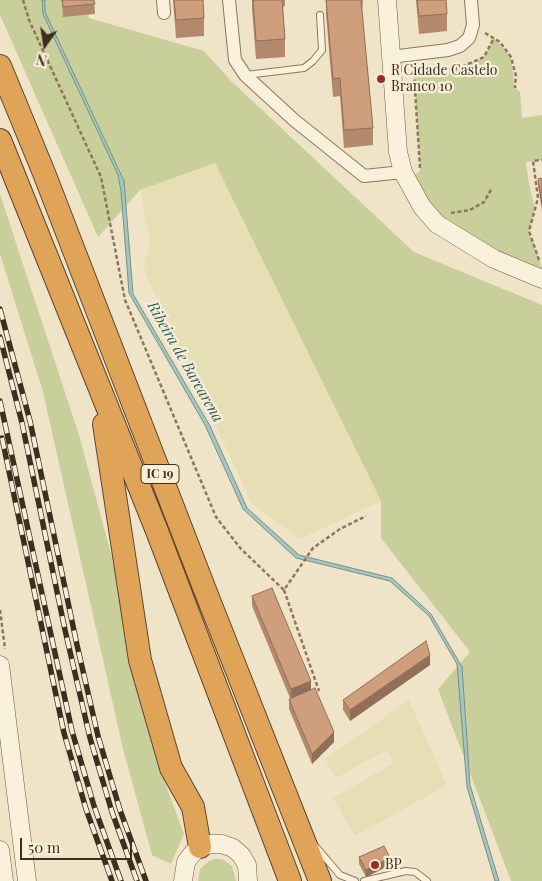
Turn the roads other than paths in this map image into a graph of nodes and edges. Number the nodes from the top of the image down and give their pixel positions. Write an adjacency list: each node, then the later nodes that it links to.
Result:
1 (163, 0): 5 (street)
2 (229, 0): 9 (street)
3 (387, 0): 7 (main road)
4 (471, 0): 7 (street)
5 (164, 13)
6 (320, 15): 9 (lane)
7 (390, 56): 11 (main road)
8 (0, 66): 15 (highway, IC 19)
9 (245, 75): 11 (street)
10 (0, 140): 13 (highway, IC 19)
11 (403, 172): 12 (main road)
12 (542, 279)
13 (99, 388): 16 (highway); 22 (highway, IC 19)
14 (0, 665): 19 (main road)
15 (298, 826): 23 (highway, IC 19); 24 (lane)
16 (200, 847): 20 (main road); 21 (main road)
17 (0, 850): 18 (main road)
18 (4, 881)
19 (28, 881)
20 (183, 881)
21 (248, 881)
22 (290, 881)
23 (320, 881)
24 (356, 881)
25 (364, 881): 26 (lane)
26 (427, 881)

